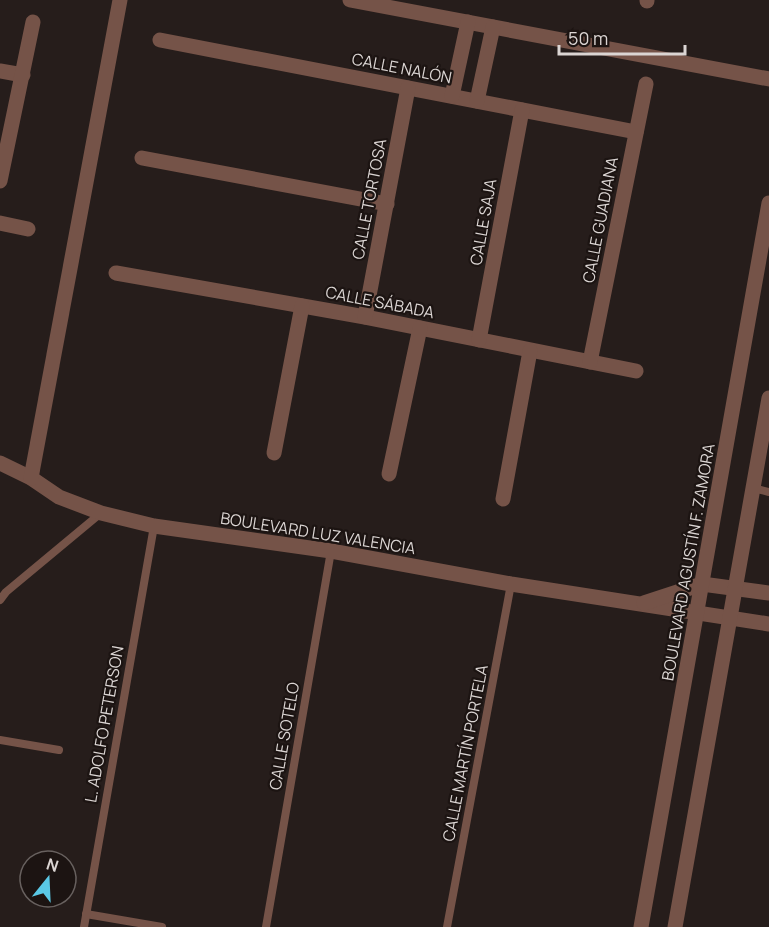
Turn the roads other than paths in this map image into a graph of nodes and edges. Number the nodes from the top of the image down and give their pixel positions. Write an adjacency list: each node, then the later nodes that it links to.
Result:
1 (120, 0): 35 (street)
2 (350, 0): 3 (street)
3 (368, 2): 5 (street)
4 (33, 22): 9 (street)
5 (468, 22): 6 (street); 13 (street)
6 (493, 27): 10 (street); 14 (street)
7 (160, 40): 12 (street, CALLE NALÓN)
8 (0, 70): 9 (street)
9 (23, 75): 18 (street)
10 (769, 79)
11 (646, 84): 16 (street, CALLE GUADIANA)
12 (408, 88): 13 (street, CALLE NALÓN); 19 (street, CALLE TORTOSA)
13 (452, 96): 14 (street, CALLE NALÓN)
14 (477, 101): 15 (street, CALLE NALÓN)
15 (522, 110): 16 (street, CALLE NALÓN); 27 (street, CALLE SAJA)
16 (636, 132): 29 (street, CALLE GUADIANA)
17 (142, 158): 19 (street)
18 (0, 181)
19 (387, 204): 25 (street, CALLE TORTOSA)
20 (769, 204): 43 (street, BOULEVARD AGUSTÍN F. ZAMORA)
21 (0, 223): 22 (street)
22 (28, 229)
23 (116, 273): 24 (street, CALLE SÁBADA)
24 (303, 306): 25 (street, CALLE SÁBADA); 32 (street)
25 (365, 317): 26 (street, CALLE SÁBADA)
26 (420, 328): 27 (street, CALLE SÁBADA); 34 (street)
27 (479, 340): 28 (street, CALLE SÁBADA)
28 (530, 351): 29 (street, CALLE SÁBADA); 38 (street)
29 (590, 362): 30 (street, CALLE SÁBADA)
30 (636, 371)
31 (769, 398): 36 (street)
32 (274, 453)
33 (0, 463): 35 (street, BOULEVARD LUZ VALENCIA)
34 (389, 474)
35 (31, 477): 39 (street, BOULEVARD LUZ VALENCIA)
36 (753, 488): 37 (lane); 44 (street)
37 (769, 492)
38 (503, 498)
39 (101, 513): 40 (street, BOULEVARD LUZ VALENCIA); 46 (lane)
40 (154, 525): 41 (street, BOULEVARD LUZ VALENCIA); 53 (lane, L. ADOLFO PETERSON)
41 (331, 551): 42 (street, BOULEVARD LUZ VALENCIA); 56 (lane, CALLE SOTELO)
42 (511, 584): 47 (street, BOULEVARD LUZ VALENCIA); 57 (lane, CALLE MARTÍN PORTELA)
43 (702, 584): 44 (street, BOULEVARD LUZ VALENCIA); 47 (street, BOULEVARD LUZ VALENCIA); 48 (street, BOULEVARD AGUSTÍN F. ZAMORA)
44 (736, 587): 45 (street, BOULEVARD LUZ VALENCIA); 49 (street)
45 (769, 593)
46 (0, 600)
47 (641, 604): 48 (street, BOULEVARD LUZ VALENCIA)
48 (697, 613): 49 (street, BOULEVARD LUZ VALENCIA); 58 (street, BOULEVARD AGUSTÍN F. ZAMORA)
49 (730, 617): 50 (street, BOULEVARD LUZ VALENCIA); 59 (street)
50 (769, 624)
51 (0, 740): 52 (lane)
52 (59, 750)
53 (86, 914): 54 (lane, L. ADOLFO PETERSON); 55 (lane)
54 (84, 927)
55 (162, 927)
56 (266, 927)
57 (447, 927)
58 (641, 927)
59 (675, 927)

